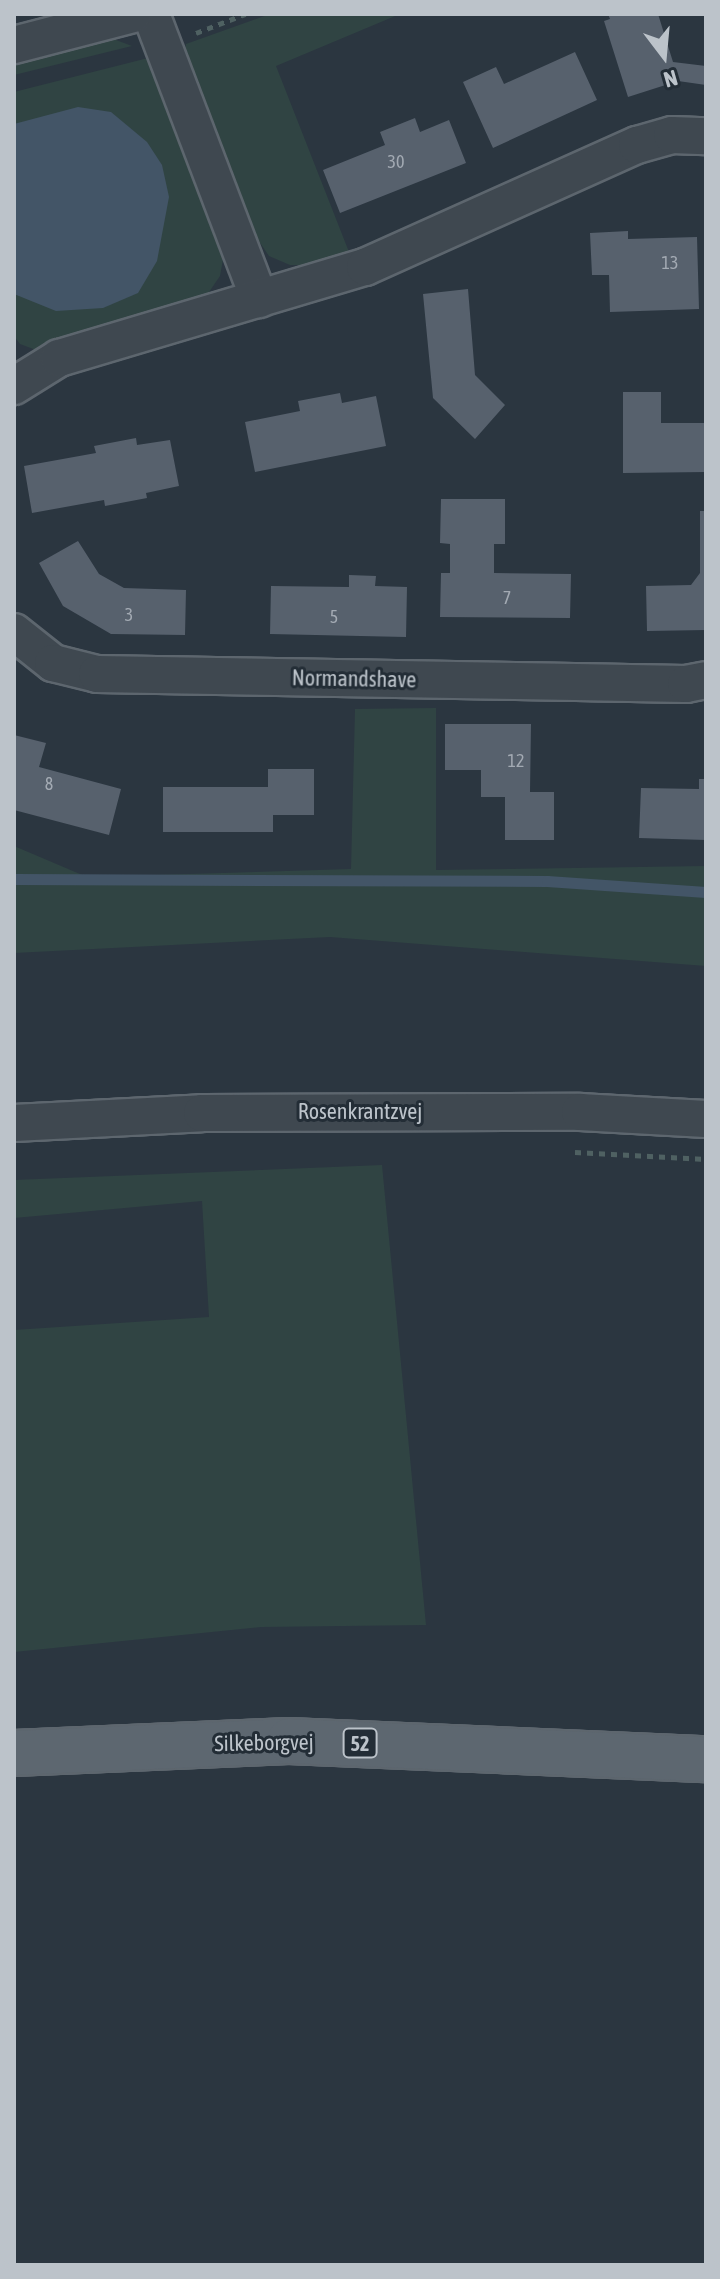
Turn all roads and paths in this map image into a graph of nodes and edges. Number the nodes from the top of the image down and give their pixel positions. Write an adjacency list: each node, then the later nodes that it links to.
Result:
1 (133, 14): 3 (street)
2 (151, 14): 5 (street)
3 (14, 45)
4 (706, 136): 5 (street)
5 (259, 299): 6 (street)
6 (14, 386)
7 (14, 632): 8 (street, Normandshave)
8 (706, 680)
9 (706, 1119): 10 (street, Rosenkrantzvej)
10 (14, 1123)
11 (562, 1152): 12 (path)
12 (706, 1159)
13 (14, 1753): 14 (main road, Silkeborgvej / 52)
14 (706, 1759)

